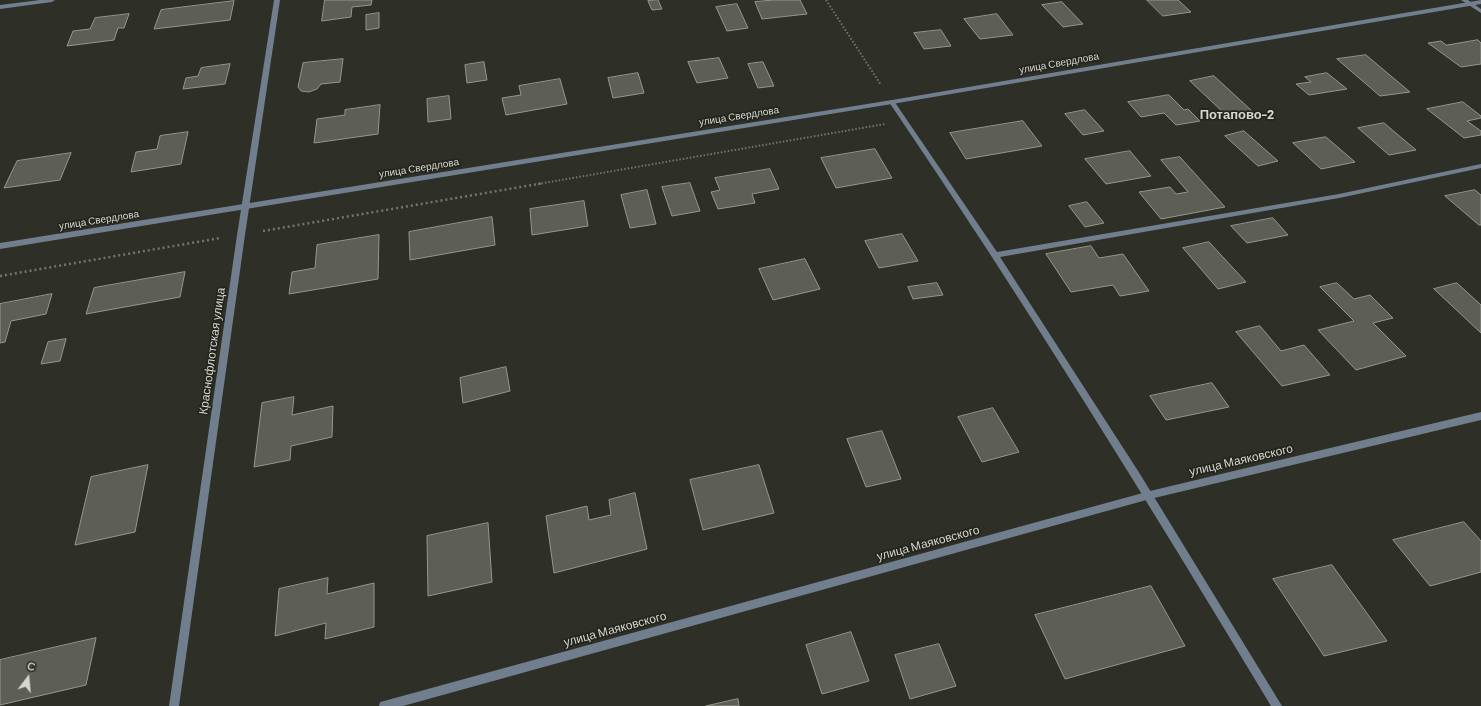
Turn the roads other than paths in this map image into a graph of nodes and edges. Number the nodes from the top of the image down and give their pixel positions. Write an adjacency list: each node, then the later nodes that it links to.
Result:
1 (52, 0): 6 (street)
2 (277, 0): 10 (street, Краснофлотская улица)
3 (1464, 0): 5 (street)
4 (1481, 2): 5 (street, улица Свердлова)
5 (1470, 4): 7 (street); 8 (street, улица Свердлова)
6 (0, 7)
7 (1481, 12)
8 (892, 102): 10 (street, улица Свердлова); 12 (street)
9 (1481, 166): 12 (street)
10 (246, 206): 11 (street, улица Свердлова); 15 (street, Краснофлотская улица)
11 (0, 246)
12 (996, 255): 14 (street)
13 (1481, 416): 14 (street, улица Маяковского)
14 (1150, 495): 16 (street, улица Маяковского); 17 (street)
15 (174, 706)
16 (384, 706)
17 (1277, 706)

